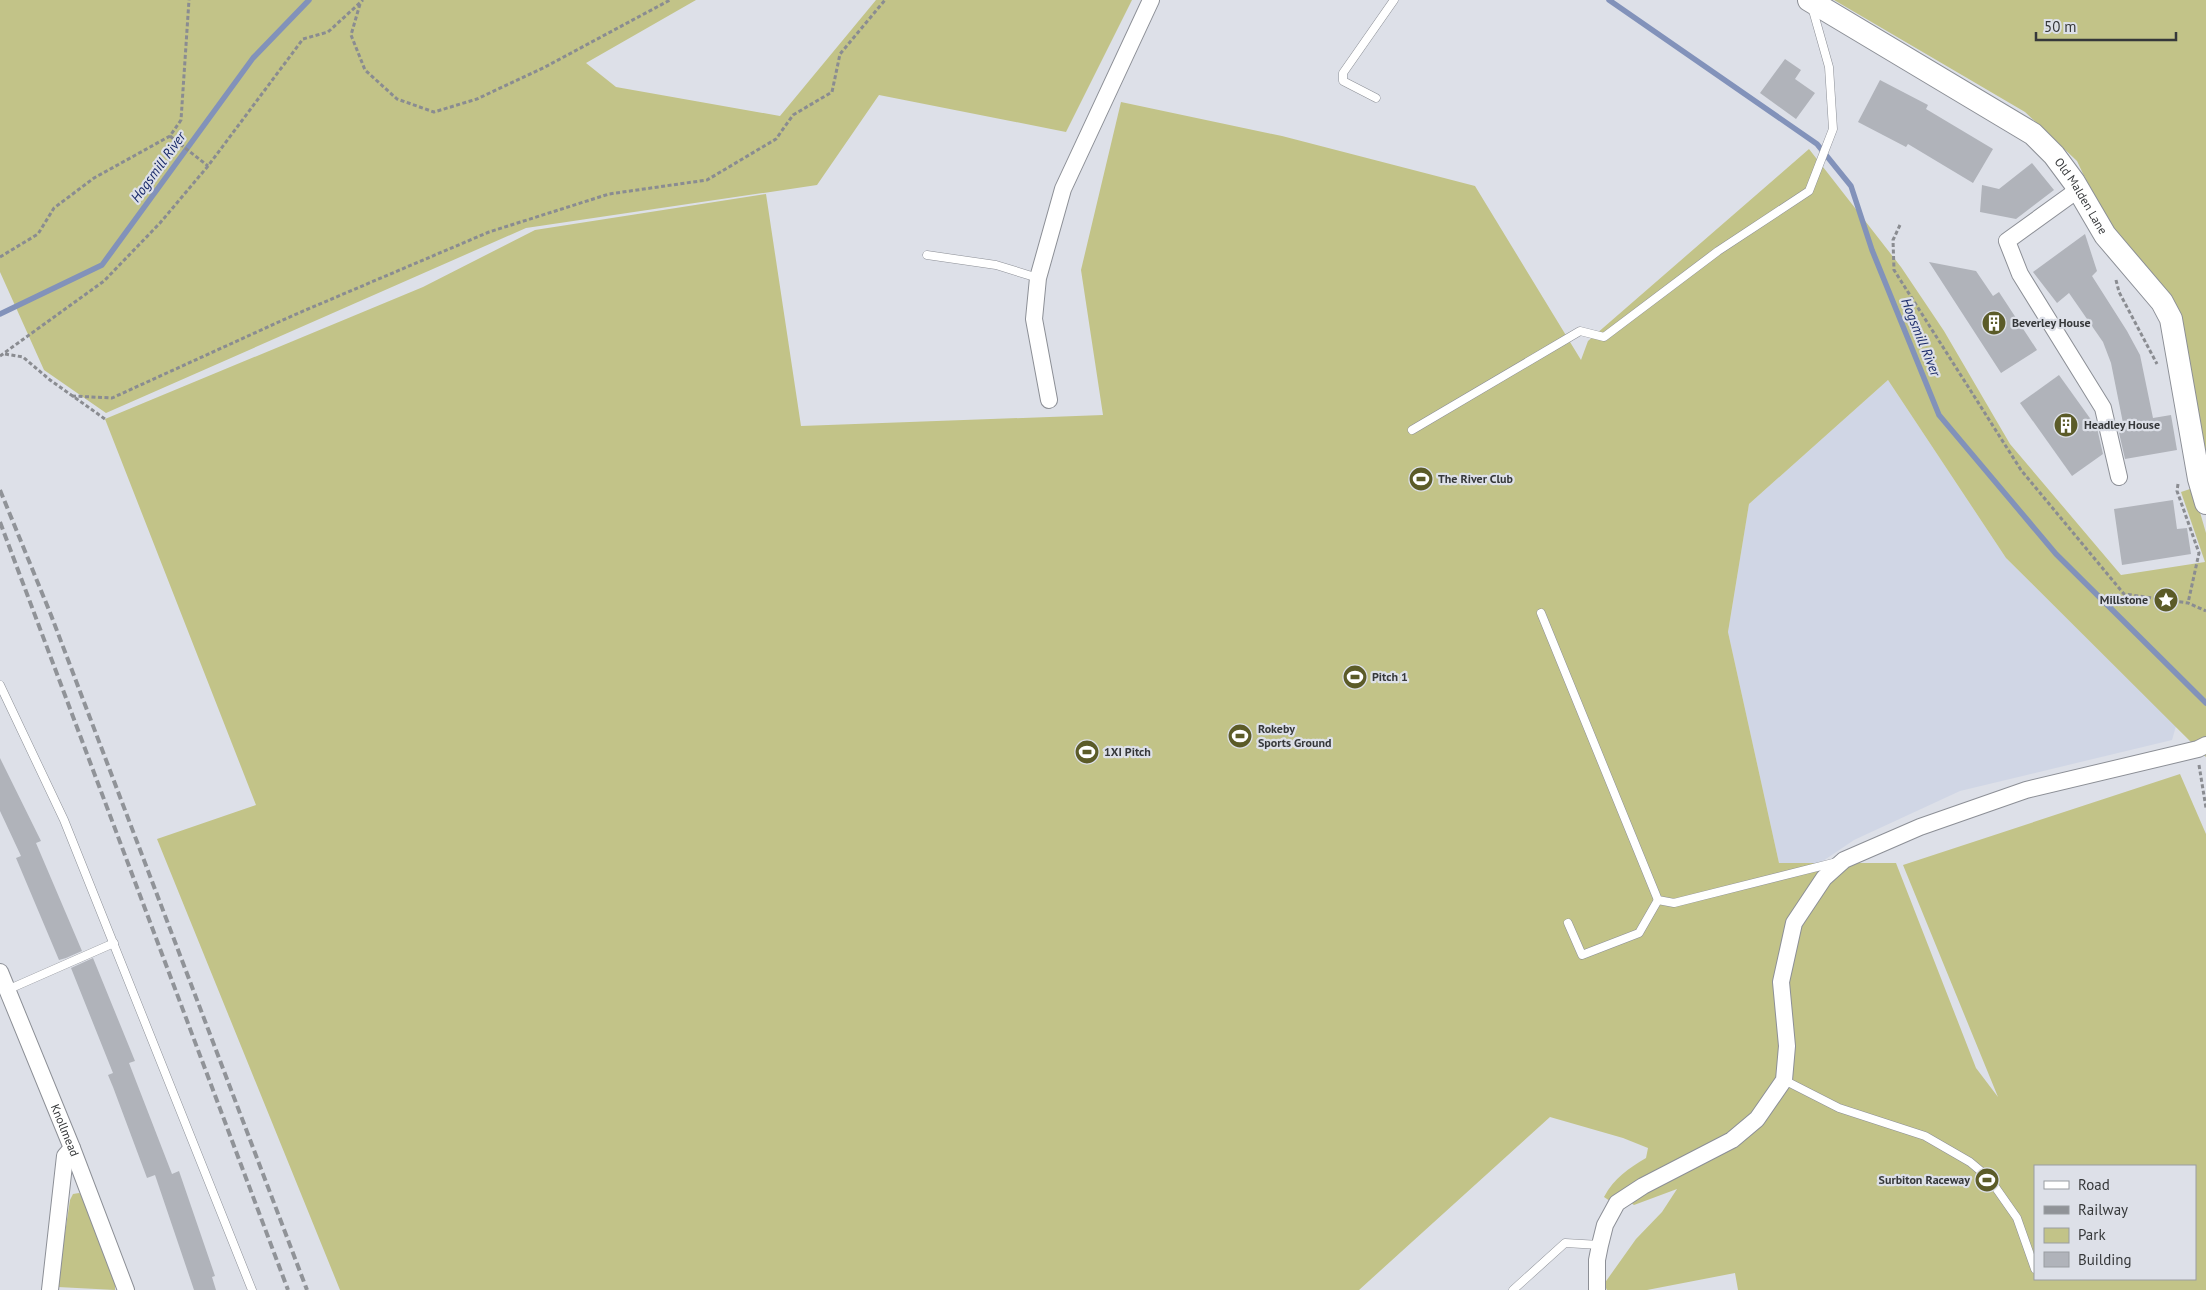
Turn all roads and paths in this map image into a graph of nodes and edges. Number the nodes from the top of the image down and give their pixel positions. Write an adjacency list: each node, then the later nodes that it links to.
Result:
1 (189, 0): 9 (path)
2 (670, 0): 7 (path)
3 (885, 0): 19 (path)
4 (1151, 0): 16 (street)
5 (1394, 0): 8 (lane)
6 (1809, 0): 11 (main road, Old Malden Lane); 22 (lane)
7 (362, 1): 10 (path)
8 (1376, 98)
9 (170, 136): 10 (path); 14 (path)
10 (208, 166): 17 (path)
11 (2078, 189): 24 (street); 25 (main road, Old Malden Lane)
12 (1900, 225): 26 (path)
13 (927, 254): 16 (lane)
14 (0, 257)
15 (2114, 273): 18 (path)
16 (1038, 278): 20 (street)
17 (2, 355): 19 (path)
18 (2160, 370)
19 (72, 396): 21 (path)
20 (1049, 400)
21 (105, 419)
22 (1412, 430)
23 (2180, 475): 26 (path)
24 (2119, 477)
25 (2206, 503)
26 (2188, 603): 27 (path)
27 (2206, 611)
28 (1541, 613): 33 (lane)
29 (0, 685): 35 (lane)
30 (2202, 747): 31 (path); 32 (street)
31 (2206, 808)
32 (1844, 860): 33 (lane); 38 (street)
33 (1658, 900): 34 (lane)
34 (1568, 923)
35 (114, 943): 37 (lane); 44 (lane)
36 (0, 972): 37 (street, Knollmead)
37 (7, 990): 39 (street, Knollmead)
38 (1784, 1080): 40 (street); 41 (lane)
39 (72, 1148): 42 (street); 43 (street, Knollmead)
40 (1600, 1245): 45 (lane); 46 (street)
41 (2034, 1266)
42 (50, 1290)
43 (126, 1290)
44 (252, 1290)
45 (1513, 1290)
46 (1597, 1290)

